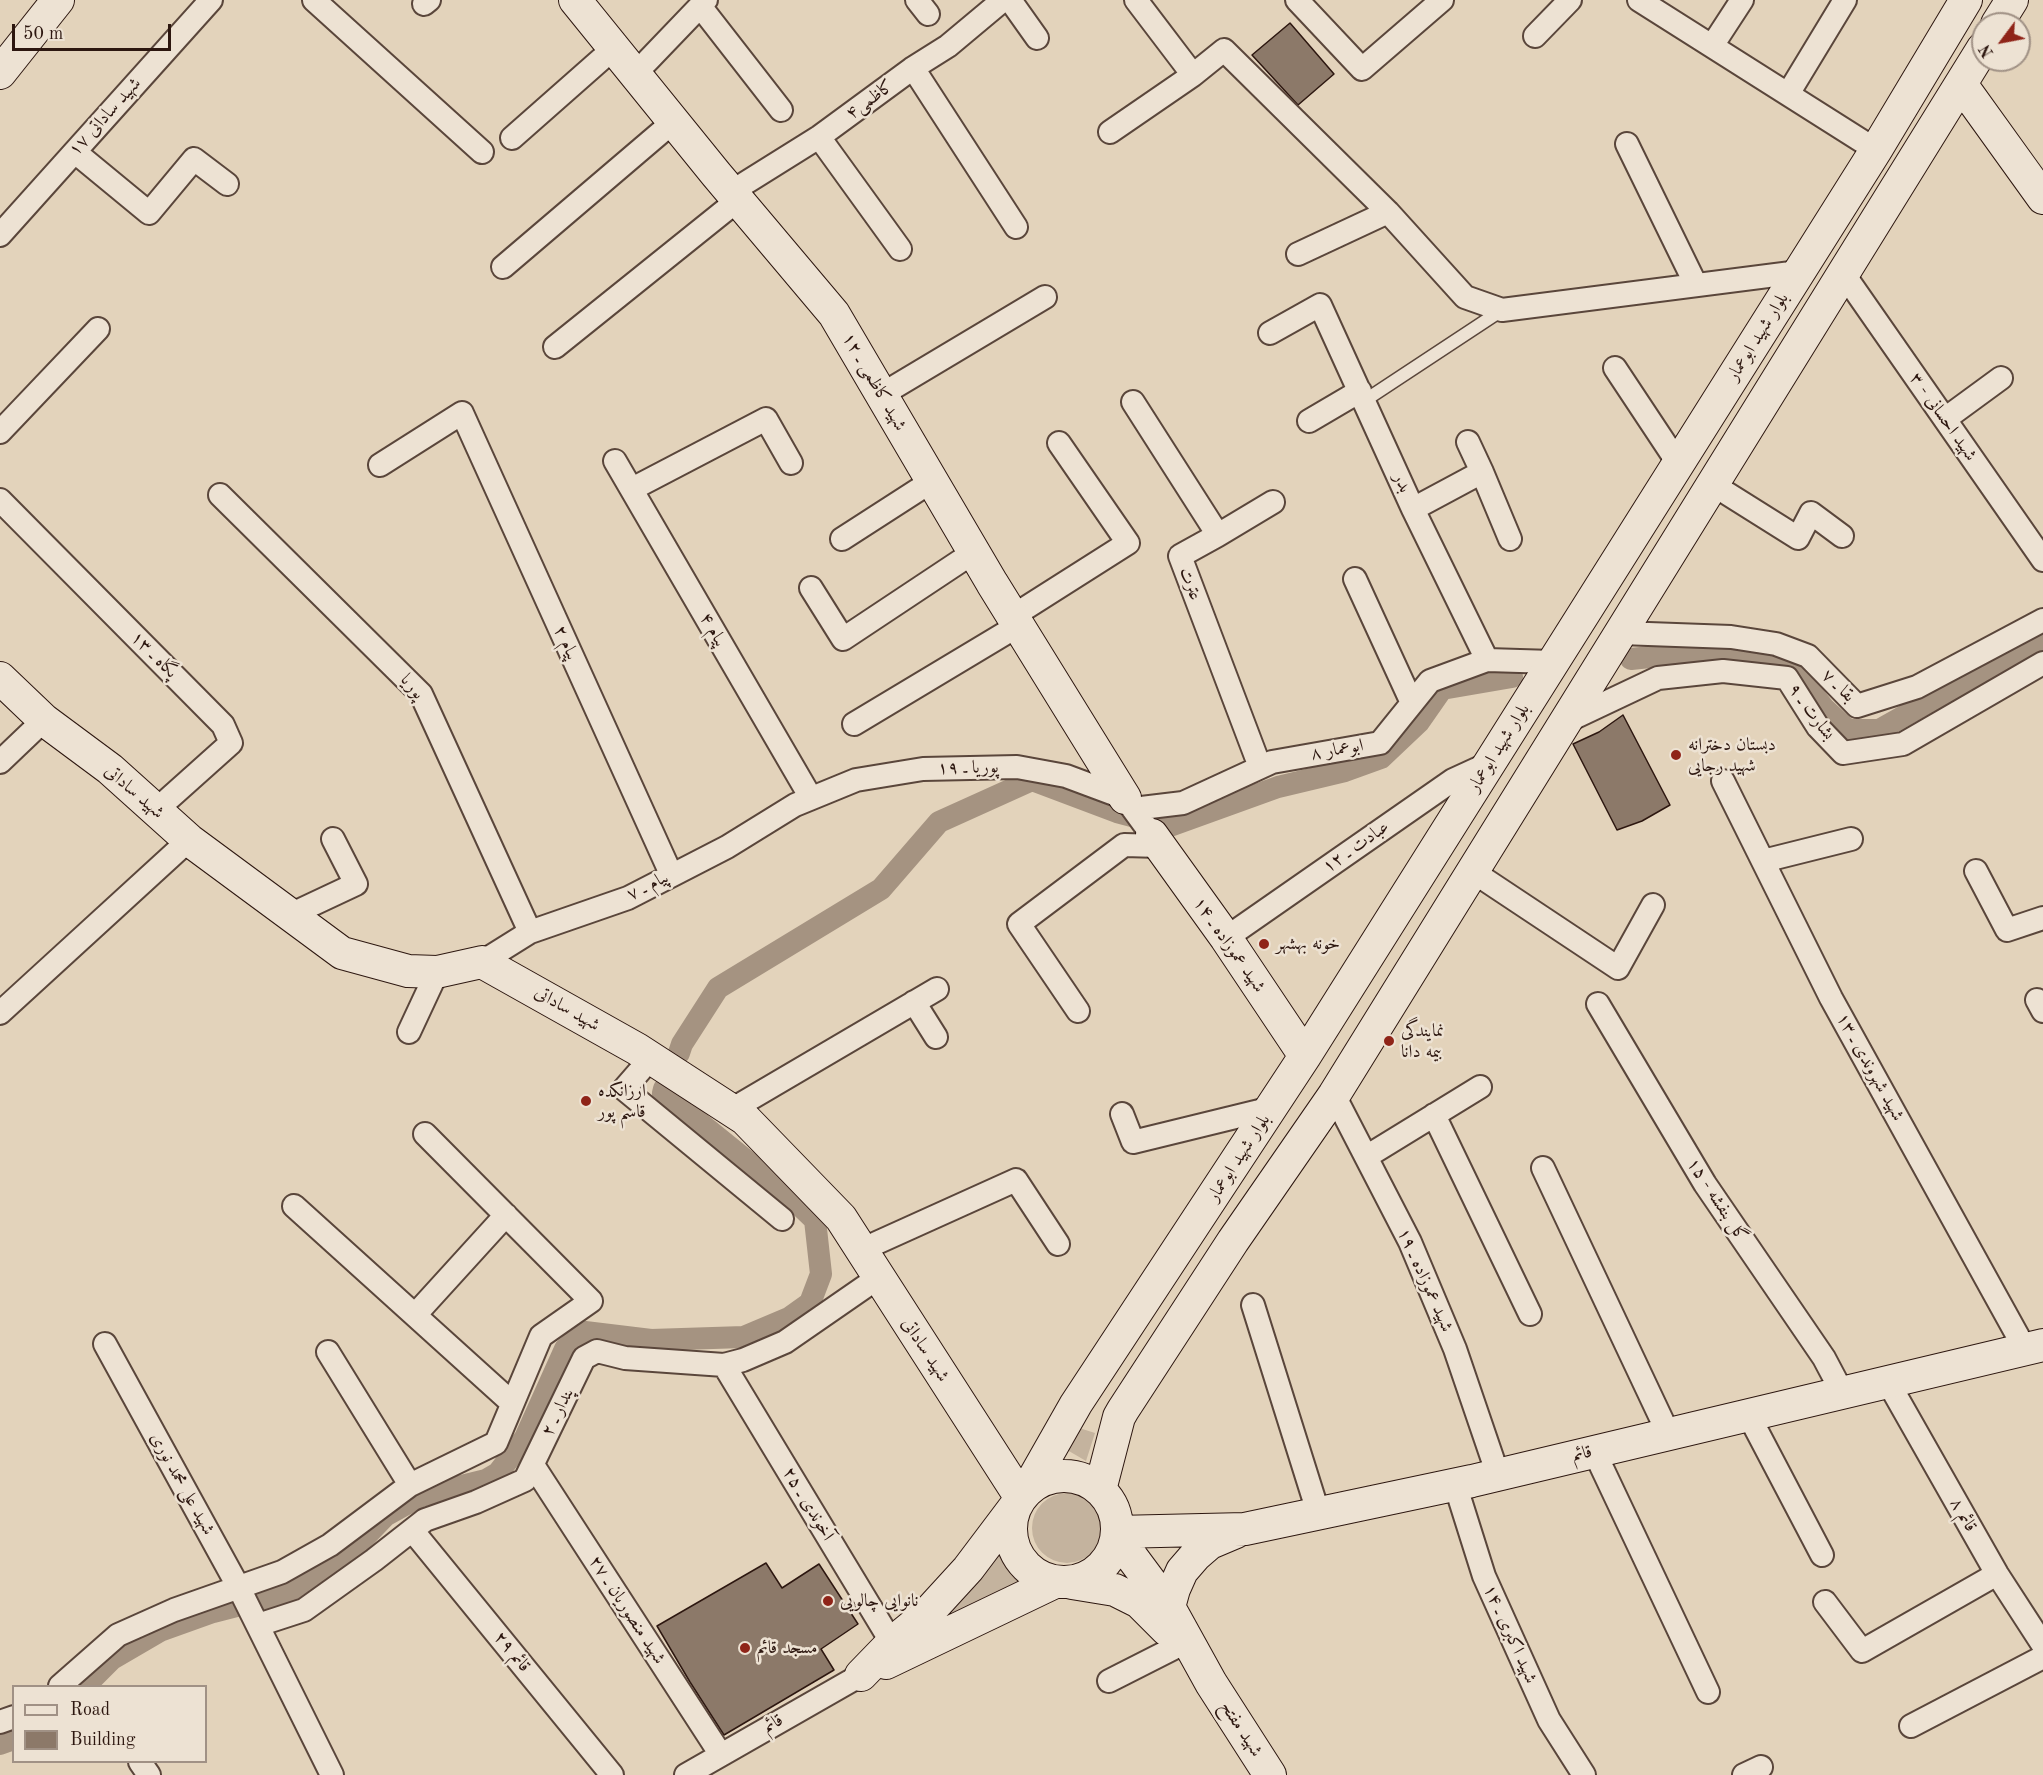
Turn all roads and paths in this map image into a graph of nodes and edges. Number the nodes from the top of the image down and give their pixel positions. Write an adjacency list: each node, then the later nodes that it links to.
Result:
1 (58, 0): 22 (street)
2 (211, 0): 34 (street, شهید ساداتی ۱۷)
3 (314, 0): 35 (street)
4 (575, 0): 19 (street, شهید کاظمی ـ ۱۲)
5 (1003, 0): 21 (street, کاظمی۴)
6 (1010, 0): 17 (street)
7 (1136, 0): 24 (street)
8 (1297, 0): 9 (street)
9 (1442, 0)
10 (1570, 0): 16 (street)
11 (1640, 0): 18 (street)
12 (1742, 0): 18 (street)
13 (1845, 0): 26 (street)
14 (1966, 0): 33 (street, بلوار شهید ابوعمار)
15 (703, 3): 23 (street); 27 (street)
16 (1535, 36)
17 (1037, 38)
18 (1712, 46): 26 (street)
19 (614, 48): 23 (street, شهید کاظمی ـ ۱۲); 31 (street)
20 (1971, 68): 25 (street)
21 (913, 69): 30 (street, کاظمی۴); 40 (street)
22 (0, 73)
23 (634, 74): 28 (street, شهید کاظمی ـ ۱۲)
24 (1192, 75): 29 (street); 39 (street)
25 (1961, 84): 37 (street); 46 (street)
26 (1788, 94): 33 (street)
27 (782, 110)
28 (673, 122): 38 (street, شهید کاظمی ـ ۱۲); 44 (street)
29 (1110, 132)
30 (819, 137): 38 (street, کاظمی۴); 42 (street)
31 (512, 138)
32 (1628, 144): 47 (street)
33 (1876, 150): 45 (street, بلوار شهید ابوعمار)
34 (75, 152): 36 (street); 41 (street, شهید ساداتی ۱۷)
35 (482, 152)
36 (226, 184)
37 (2041, 191)
38 (735, 196): 52 (street, کاظمی۴); 55 (street, شهید کاظمی ـ ۱۲)
39 (1388, 212): 43 (street); 49 (street)
40 (1016, 227)
41 (0, 235)
42 (900, 249)
43 (1298, 254)
44 (503, 267)
45 (1799, 272): 47 (street); 65 (street, بلوار شهید ابوعمار)
46 (1843, 273): 58 (street, شهید احسانی - ۳); 69 (street)
47 (1696, 285): 49 (street)
48 (1045, 297): 55 (street)
49 (1502, 310): 56 (lane)
50 (98, 329): 60 (street)
51 (1270, 333): 56 (street, بدر)
52 (555, 347)
53 (1615, 368): 65 (street)
54 (2001, 378): 58 (street)
55 (881, 395): 68 (street, شهید کاظمی ـ ۱۲)
56 (1362, 396): 59 (street); 74 (street, بدر)
57 (1133, 402): 75 (street)
58 (1945, 419): 80 (street, شهید احسانی - ۳)
59 (1309, 421)
60 (0, 432)
61 (1468, 442): 67 (street)
62 (1059, 443): 83 (street)
63 (615, 461): 70 (street, پیام ۴)
64 (791, 463): 70 (street)
65 (1678, 464): 87 (street, بلوار شهید ابوعمار)
66 (380, 465): 108 (street, پیام ۲)
67 (1482, 472): 74 (street); 78 (street)
68 (932, 481): 77 (street); 79 (street, شهید کاظمی ـ ۱۲)
69 (1712, 484): 76 (street); 85 (street)
70 (632, 489): 98 (street, پیام ۴)
71 (220, 495): 112 (street, پوریا)
72 (0, 500): 100 (street, پگاه ـ ۱۳)
73 (1273, 502): 75 (street)
74 (1413, 509): 86 (street, بدر)
75 (1218, 535): 96 (street, عترت)
76 (1842, 536)
77 (842, 539)
78 (1510, 539)
79 (974, 552): 82 (street); 83 (street, شهید کاظمی ـ ۱۲)
80 (2043, 560)
81 (1355, 579): 90 (street)
82 (811, 588)
83 (1016, 620): 93 (street); 99 (street, شهید کاظمی ـ ۱۲)
84 (2043, 620): 85 (street, بقا ـ ۷)
85 (1621, 633): 92 (street)
86 (1487, 660): 87 (street, ابوعمار ۸); 90 (street, ابوعمار ۸)
87 (1553, 662): 95 (street, بلوار شهید ابوعمار)
88 (2043, 663): 92 (street, بشارت ـ ۹)
89 (0, 678): 91 (street, شهید ساداتی)
90 (1412, 703): 96 (street, ابوعمار ۸)
91 (44, 720): 94 (street); 100 (street, شهید ساداتی)
92 (1565, 722): 106 (street)
93 (854, 724)
94 (0, 762)
95 (1490, 763): 113 (street, عبادت ـ ۱۲); 123 (street, بلوار شهید ابوعمار)
96 (1260, 767): 99 (street, ابوعمار ۸)
97 (1723, 781): 105 (street, شهید شهروندی ـ ۱۳)
98 (811, 798): 99 (street, پوریا ـ ۱۹); 108 (street, پیام ـ ۷)
99 (1129, 803): 104 (street)
100 (155, 810): 103 (street, شهید ساداتی)
101 (333, 839): 110 (street)
102 (1851, 839): 105 (street)
103 (189, 840): 110 (street, شهید ساداتی); 120 (street)
104 (1156, 841): 113 (street, شهید عموزاده ـ ۱۴); 119 (street)
105 (1763, 861): 144 (street, شهید شهروندی ـ ۱۳)
106 (1472, 871): 109 (street); 126 (street)
107 (1976, 871): 111 (street)
108 (671, 874): 112 (street, پیام ـ ۷)
109 (1653, 905)
110 (290, 915): 115 (street, شهید ساداتی)
111 (2043, 918)
112 (530, 932): 114 (street, پیام ـ ۷)
113 (1226, 938): 123 (street, شهید عموزاده ـ ۱۴)
114 (482, 962): 115 (street, شهید ساداتی); 124 (street, شهید ساداتی)
115 (437, 972): 121 (street)
116 (937, 989): 117 (street)
117 (914, 1002): 122 (street); 128 (street)
118 (1598, 1004): 148 (street, گل بنفشه - ۱۵)
119 (1078, 1011)
120 (0, 1013)
121 (409, 1032)
122 (936, 1037)
123 (1305, 1056): 127 (street, بلوار شهید ابوعمار)
124 (651, 1058): 128 (street, شهید ساداتی); 136 (street)
125 (1480, 1087): 130 (street)
126 (1334, 1095): 132 (street, شهید عموزاده ـ ۱۹); 152 (street)
127 (1272, 1108): 129 (street); 150 (street, بلوار شهید ابوعمار)
128 (731, 1110): 138 (street, شهید ساداتی)
129 (1122, 1114)
130 (1434, 1115): 132 (street); 141 (street)
131 (425, 1134): 135 (street)
132 (1366, 1156): 156 (street, شهید عموزاده ـ ۱۹)
133 (1543, 1168): 153 (street)
134 (294, 1206): 142 (street)
135 (506, 1215): 142 (street); 149 (street)
136 (782, 1219)
137 (1058, 1244): 138 (street)
138 (861, 1250): 139 (street, شهید ساداتی)
139 (879, 1277): 146 (street, پندار ـ ۲); 160 (street, شهید ساداتی)
140 (1253, 1305): 161 (street)
141 (1530, 1314)
142 (415, 1315): 149 (street)
143 (105, 1344): 168 (street, شهید علی محمد نوری)
144 (2034, 1347): 147 (street, قائم)
145 (328, 1352): 158 (street)
146 (724, 1365): 155 (street, پندار ـ ۲); 172 (street, آخوندی ـ ۲۵)
147 (1888, 1382): 148 (street, قائم); 166 (street, قائم ۸)
148 (1842, 1392): 151 (street, قائم)
149 (512, 1403): 158 (street)
150 (1076, 1404): 152 (street); 160 (street, بلوار شهید ابوعمار)
151 (1748, 1414): 153 (street, قائم); 165 (street)
152 (1119, 1417): 159 (street)
153 (1668, 1433): 154 (street, قائم)
154 (1594, 1451): 156 (street, قائم); 180 (street)
155 (532, 1465): 163 (street, پندار ـ ۲); 182 (street, شهید منصوریان ـ ۲۷)
156 (1498, 1474): 157 (street, قائم)
157 (1455, 1484): 161 (street, قائم); 187 (street, شهید اکبری ـ ۱۴)
158 (410, 1485): 168 (street)
159 (1100, 1490): 160 (street); 164 (street)
160 (1021, 1498): 167 (street); 172 (street)
161 (1318, 1512): 162 (street, قائم)
162 (1245, 1529): 164 (street, قائم); 170 (street)
163 (412, 1530): 171 (street, پندار ـ ۲); 185 (street, قائم ۲۹)
164 (1117, 1534): 167 (street); 170 (street)
165 (1822, 1555)
166 (1997, 1574): 169 (street); 174 (street, قائم ۸)
167 (1064, 1582): 173 (street); 176 (street)
168 (239, 1588): 171 (street, شهید علی محمد نوری); 179 (street)
169 (1825, 1602)
170 (1169, 1607): 178 (street)
171 (258, 1625): 184 (street, شهید علی محمد نوری)
172 (892, 1643): 176 (street)
173 (1180, 1645): 177 (street); 178 (street)
174 (2043, 1645)
175 (2043, 1657): 181 (street)
176 (861, 1675): 182 (street, قائم)
177 (1109, 1682)
178 (1211, 1683): 183 (street, شهید مفتح)
179 (61, 1685)
180 (1708, 1692)
181 (1911, 1726)
182 (721, 1755): 186 (street, قائم)
183 (1261, 1772)
184 (332, 1775)
185 (612, 1775)
186 (686, 1775)
187 (1584, 1775)

